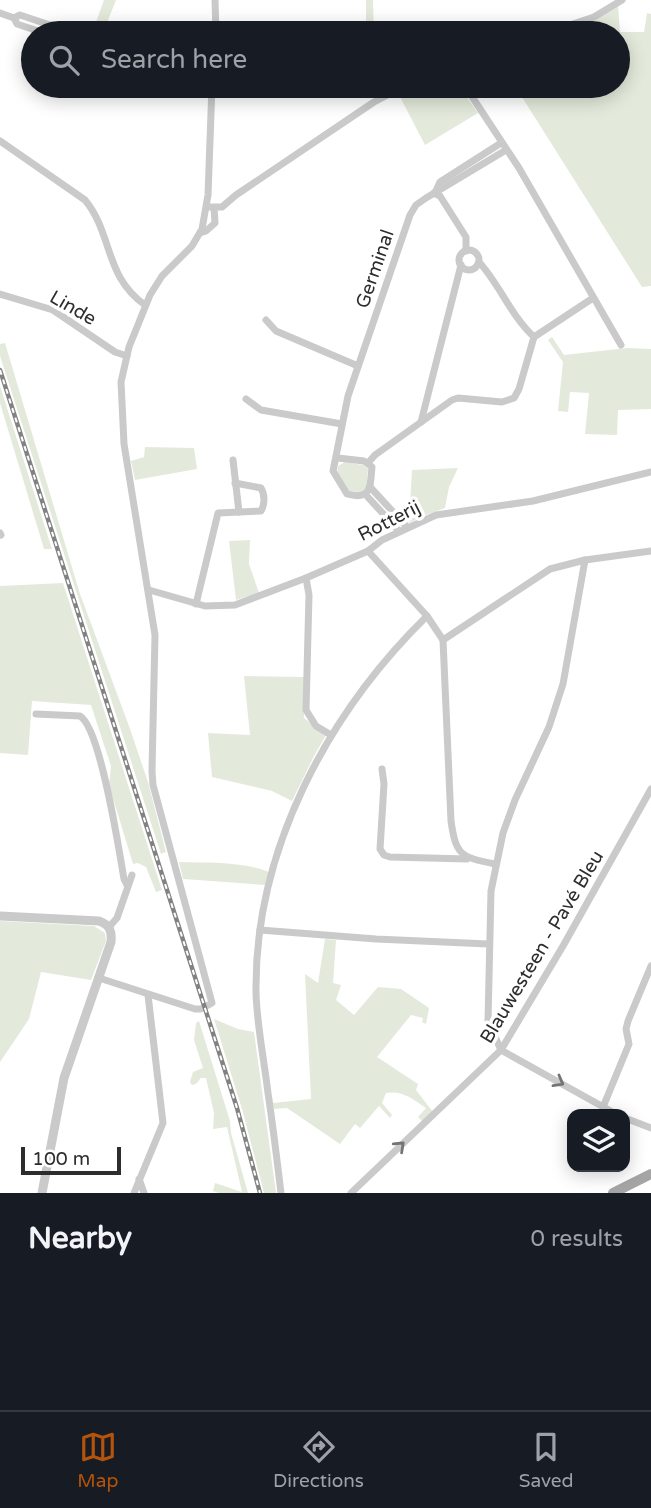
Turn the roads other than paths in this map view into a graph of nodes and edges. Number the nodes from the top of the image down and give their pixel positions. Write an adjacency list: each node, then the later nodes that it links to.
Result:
1 (215, 0): 5 (street)
2 (622, 0): 6 (street)
3 (0, 13): 4 (street)
4 (38, 21)
5 (216, 21)
6 (582, 21)
7 (212, 98): 13 (street)
8 (382, 98): 13 (street)
9 (473, 98): 11 (street)
10 (0, 141): 19 (street)
11 (504, 147): 12 (street, Germinal); 18 (street)
12 (434, 193): 14 (street); 24 (street, Germinal)
13 (211, 208): 19 (street)
14 (466, 251): 15 (street); 16 (street)
15 (479, 262): 16 (street); 21 (street)
16 (461, 265): 26 (street)
17 (0, 294): 23 (street, Linde)
18 (593, 298): 21 (street); 22 (street)
19 (145, 305): 23 (street)
20 (266, 320): 24 (street)
21 (534, 337): 26 (street)
22 (621, 345)
23 (127, 356): 40 (street)
24 (358, 366): 27 (street, Germinal)
25 (246, 399): 27 (street)
26 (422, 422): 30 (street)
27 (342, 424): 28 (street, Germinal)
28 (338, 458): 30 (street); 33 (street, Germinal)
29 (233, 460): 32 (street)
30 (368, 463): 33 (street)
31 (651, 472): 35 (street, Rotterij)
32 (235, 484): 34 (street); 34 (street)
33 (368, 491): 35 (street, Germinal)
34 (239, 512): 41 (street)
35 (403, 529): 36 (street, Rotterij)
36 (368, 551): 39 (street, Rotterij); 42 (street)
37 (651, 551): 38 (street)
38 (585, 560): 43 (street); 49 (street)
39 (306, 578): 41 (street, Rotterij); 45 (street)
40 (149, 590): 41 (street, Rotterij); 58 (street)
41 (196, 604)
42 (428, 616): 43 (street); 45 (street)
43 (443, 640): 48 (street)
44 (36, 714): 51 (street)
45 (331, 735): 53 (street)
46 (382, 769): 48 (street)
47 (651, 789): 59 (street, Blauwesteen - Pavé Bleu)
48 (469, 859): 49 (street)
49 (495, 864): 55 (street)
50 (132, 874): 51 (street)
51 (127, 885): 54 (street)
52 (0, 916): 54 (street)
53 (260, 930): 55 (street); 69 (street)
54 (110, 931): 57 (street)
55 (488, 944): 59 (street)
56 (651, 966): 60 (street)
57 (99, 978): 58 (street); 66 (street)
58 (148, 995): 65 (street)
59 (501, 1050): 60 (street, one-way to 60); 70 (street, Blauwesteen - Pavé Bleu, one-way to 59)
60 (603, 1107): 61 (street)
61 (607, 1109)
62 (630, 1120): 63 (street)
63 (651, 1128)
64 (651, 1174): 71 (main road)
65 (139, 1179): 67 (street); 68 (street)
66 (42, 1193)
67 (134, 1193)
68 (144, 1193)
69 (281, 1193)
70 (351, 1193)
71 (613, 1193)

